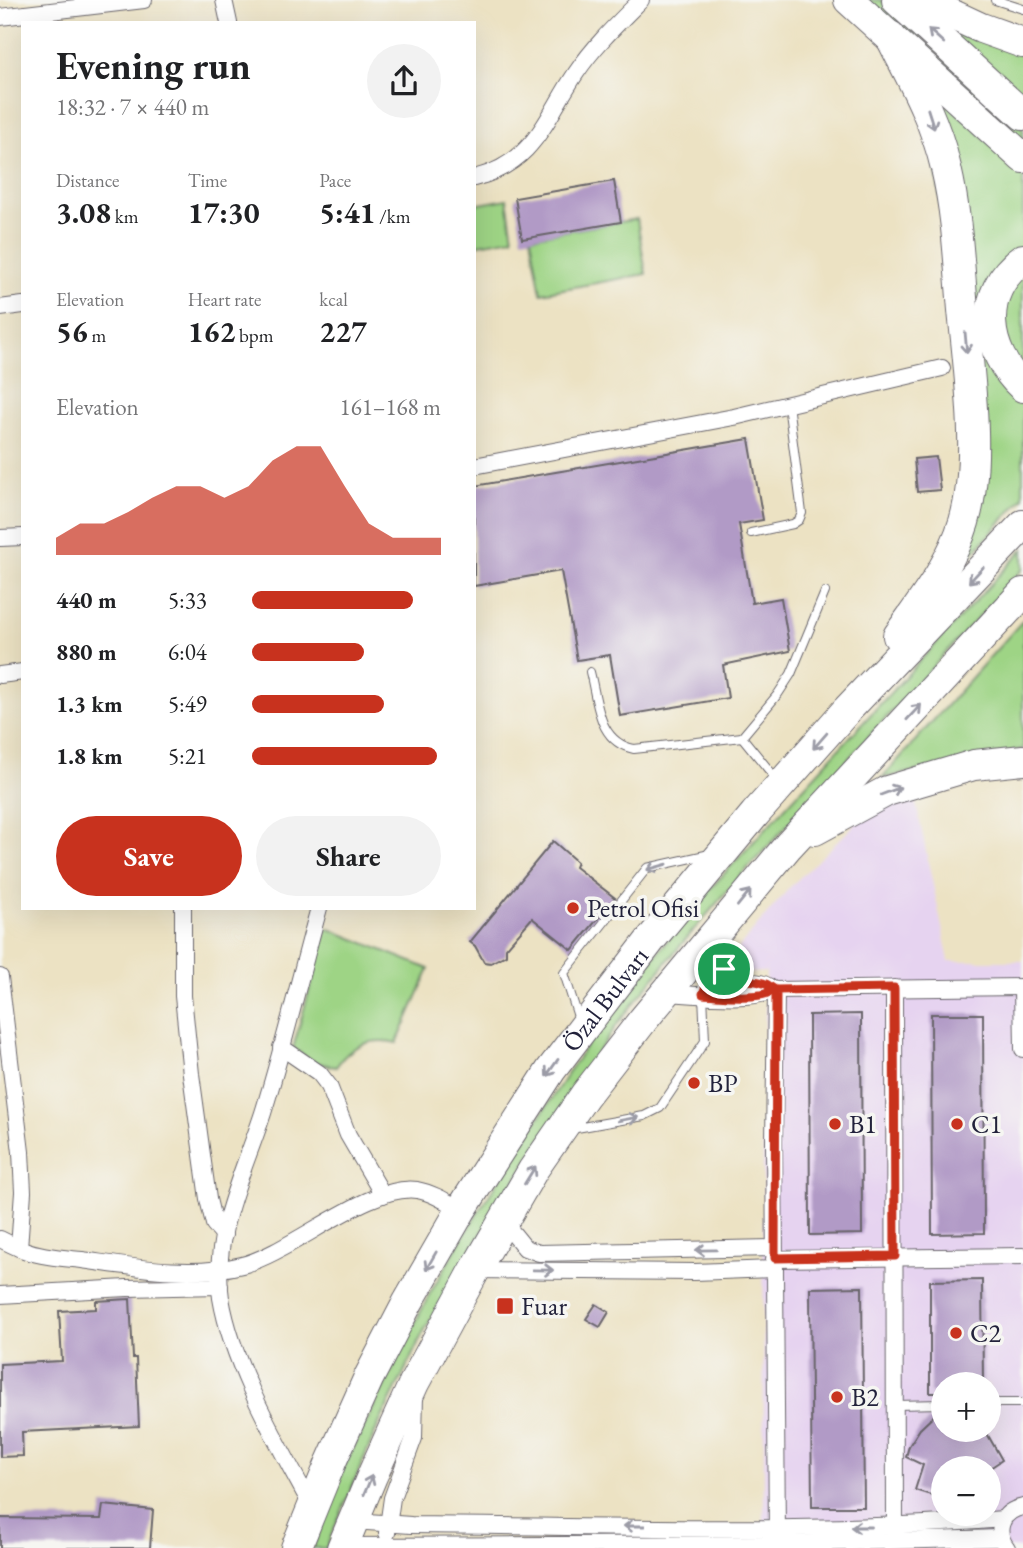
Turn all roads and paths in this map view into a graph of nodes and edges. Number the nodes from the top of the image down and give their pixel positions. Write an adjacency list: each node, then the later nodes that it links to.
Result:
1 (144, 0): 9 (street)
2 (224, 0): 10 (street)
3 (641, 0): 15 (street)
4 (849, 0): 11 (highway)
5 (897, 0): 13 (highway, one-way to 5)
6 (921, 0): 12 (highway)
7 (995, 0): 8 (lane)
8 (1023, 9)
9 (0, 17)
10 (229, 21)
11 (890, 36): 14 (highway); 32 (highway, one-way to 32)
12 (1023, 43)
13 (1023, 115)
14 (1023, 158)
15 (476, 178)
16 (1023, 260): 20 (highway)
17 (21, 304): 18 (street)
18 (0, 308)
19 (942, 368): 21 (street)
20 (1023, 387)
21 (788, 404): 22 (street); 24 (lane)
22 (476, 467)
23 (1023, 526): 32 (highway, Özal Bulvarı, one-way to 32)
24 (751, 533)
25 (21, 537): 26 (street)
26 (0, 538)
27 (825, 592): 33 (lane)
28 (1023, 593): 36 (highway, Özal Bulvarı, one-way to 28)
29 (21, 672): 31 (street)
30 (590, 672): 33 (lane)
31 (0, 675)
32 (847, 710): 35 (highway, Özal Bulvarı, one-way to 35)
33 (742, 737): 35 (lane)
34 (1023, 760): 36 (highway, one-way to 34)
35 (782, 785): 37 (highway, Özal Bulvarı)
36 (788, 846): 40 (highway, Özal Bulvarı, one-way to 36)
37 (723, 853): 47 (highway, Özal Bulvarı); 47 (lane, one-way to 47)
38 (183, 910): 54 (street)
39 (318, 910): 48 (street)
40 (714, 948): 44 (street); 45 (highway, Özal Bulvarı); 46 (lane)
41 (0, 977): 56 (street)
42 (1023, 987): 43 (street); 49 (street)
43 (894, 988): 44 (street); 57 (street)
44 (774, 990): 46 (street); 59 (street)
45 (665, 993): 46 (street); 50 (highway, Özal Bulvarı)
46 (703, 994): 50 (lane, one-way to 46)
47 (582, 1028): 52 (highway, Özal Bulvarı, one-way to 52)
48 (281, 1047): 51 (street); 54 (street)
49 (1023, 1049)
50 (561, 1131): 53 (highway, Özal Bulvarı, one-way to 50)
51 (383, 1195): 52 (street); 60 (street)
52 (461, 1210): 69 (highway, Özal Bulvarı, one-way to 69)
53 (503, 1221): 59 (street, one-way to 53); 61 (highway, Özal Bulvarı)
54 (224, 1235): 60 (street)
55 (0, 1239): 56 (street)
56 (19, 1248): 60 (street)
57 (895, 1256): 58 (street); 59 (street); 68 (street)
58 (1023, 1256)
59 (775, 1259): 61 (street, one-way to 59); 73 (street)
60 (221, 1269): 62 (street)
61 (475, 1270): 64 (highway, Özal Bulvarı)
62 (220, 1286): 63 (street); 69 (street)
63 (0, 1295)
64 (414, 1383): 72 (street); 74 (highway, Özal Bulvarı, one-way to 64)
65 (1023, 1403): 67 (lane)
66 (931, 1404): 68 (lane)
67 (1001, 1404)
68 (895, 1405): 75 (street)
69 (312, 1507): 79 (highway, Özal Bulvarı)
70 (1023, 1507): 71 (street)
71 (1003, 1519): 75 (street); 76 (street)
72 (389, 1524): 73 (street, one-way to 72); 74 (street); 77 (street)
73 (777, 1527): 75 (street, one-way to 73); 78 (street)
74 (346, 1538): 77 (street)
75 (895, 1539): 76 (street); 78 (street)
76 (1004, 1543)
77 (384, 1546): 78 (street)
78 (777, 1546)
79 (296, 1548)

